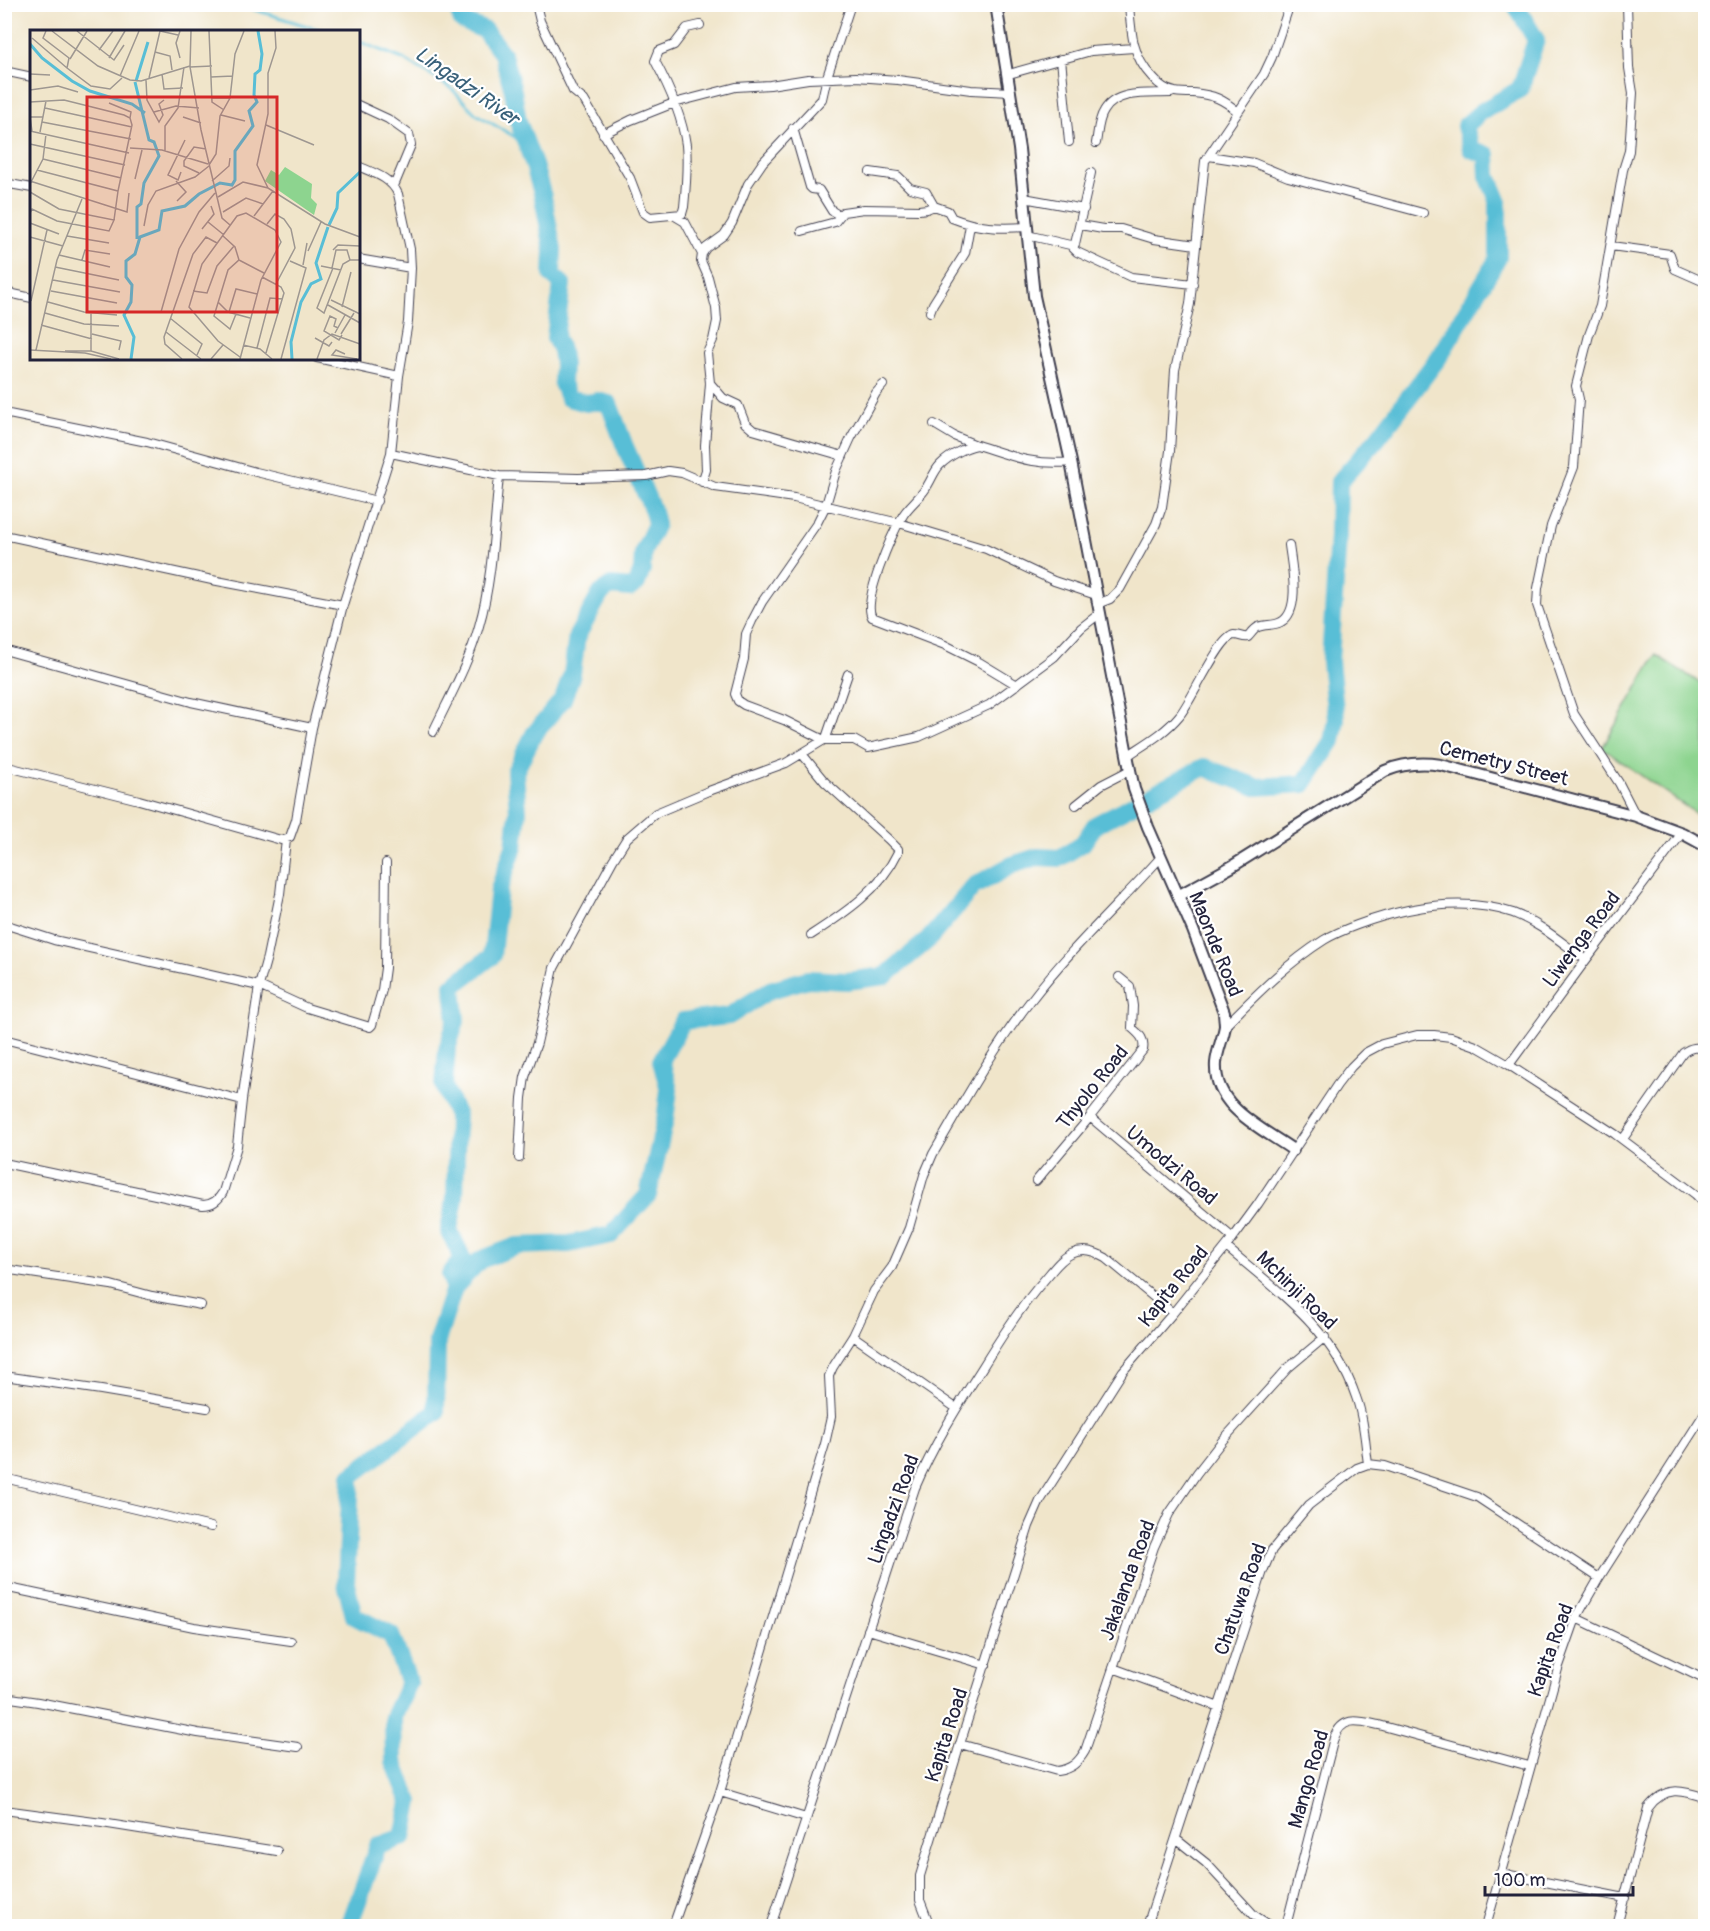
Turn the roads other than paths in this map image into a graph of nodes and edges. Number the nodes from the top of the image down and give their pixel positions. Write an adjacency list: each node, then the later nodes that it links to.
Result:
1 (536, 4): 20 (street)
2 (851, 4): 13 (street)
3 (996, 4): 11 (street, Maonde Road)
4 (1129, 4): 8 (street)
5 (1290, 4): 18 (street)
6 (1627, 4): 42 (street)
7 (700, 25): 16 (street)
8 (1134, 48): 9 (street); 15 (street)
9 (1061, 59): 11 (street); 21 (street)
10 (4, 71): 12 (street)
11 (1009, 74): 14 (street, Maonde Road)
12 (30, 77)
13 (827, 77): 14 (street); 16 (street); 19 (street)
14 (1011, 92): 30 (street, Maonde Road)
15 (1176, 93): 18 (street); 22 (street)
16 (674, 102): 20 (street); 35 (street)
17 (360, 106): 28 (street)
18 (1238, 112): 23 (street)
19 (793, 128): 34 (street); 43 (street)
20 (603, 134): 35 (street)
21 (1069, 142)
22 (1096, 143)
23 (1209, 156): 33 (street); 41 (street)
24 (360, 167): 28 (street)
25 (870, 172): 31 (street)
26 (1091, 173): 32 (street)
27 (4, 183): 29 (street)
28 (394, 186): 45 (street)
29 (30, 188)
30 (1024, 198): 32 (street); 39 (street, Maonde Road)
31 (934, 206): 34 (street); 36 (street)
32 (1084, 209): 37 (street)
33 (1423, 213)
34 (839, 215): 38 (street)
35 (675, 216): 43 (street)
36 (970, 225): 39 (street); 50 (street)
37 (1080, 225): 40 (street); 41 (street)
38 (802, 231)
39 (1027, 231): 40 (street); 60 (street, Maonde Road)
40 (1070, 245): 47 (street)
41 (1196, 245): 47 (street)
42 (1611, 246): 46 (street); 81 (street)
43 (702, 254): 53 (street)
44 (360, 259): 45 (street)
45 (411, 268): 52 (street)
46 (1706, 279)
47 (1193, 284): 69 (street)
48 (4, 292): 49 (street)
49 (30, 298)
50 (930, 312)
51 (325, 360): 52 (street)
52 (399, 376): 58 (street)
53 (710, 383): 59 (street); 62 (street)
54 (883, 385): 59 (street)
55 (4, 413): 63 (street)
56 (934, 424): 57 (street)
57 (977, 445): 60 (street); 65 (street)
58 (391, 453): 61 (street); 63 (street)
59 (843, 456): 64 (street)
60 (1071, 462): 69 (street, Maonde Road)
61 (499, 476): 62 (street); 74 (street)
62 (702, 482): 64 (street)
63 (377, 501): 68 (street)
64 (826, 505): 65 (street); 75 (street)
65 (899, 523): 69 (street); 72 (street)
66 (4, 535): 68 (street)
67 (1289, 545): 77 (street)
68 (343, 605): 73 (street)
69 (1097, 605): 72 (street); 77 (street, Maonde Road)
70 (4, 650): 73 (street)
71 (848, 674): 75 (street)
72 (1017, 685): 75 (street)
73 (312, 728): 83 (street)
74 (433, 732)
75 (824, 740): 76 (street)
76 (802, 754): 89 (street); 101 (street)
77 (1127, 756): 79 (street, Maonde Road)
78 (4, 766): 83 (street)
79 (1130, 770): 80 (street); 85 (street, Maonde Road)
80 (1076, 805)
81 (1635, 816): 82 (street, Cemetry Street); 87 (street, Cemetry Street)
82 (1682, 833): 84 (street, Cemetry Street); 90 (street, Liwenga Road)
83 (286, 840): 92 (street)
84 (1706, 846)
85 (1161, 857): 87 (street, Maonde Road); 110 (street)
86 (386, 863): 92 (street)
87 (1178, 896): 93 (street, Maonde Road)
88 (4, 924): 92 (street)
89 (811, 935)
90 (1586, 960): 93 (street); 96 (street, Liwenga Road)
91 (1119, 976): 98 (street, Thyolo Road)
92 (259, 986): 97 (street)
93 (1225, 1026): 100 (street, Maonde Road)
94 (4, 1039): 97 (street)
95 (1706, 1051): 99 (street)
96 (1509, 1065): 99 (street, Kapita Road); 100 (street, Kapita Road)
97 (242, 1100): 102 (street)
98 (1090, 1117): 103 (street, Thyolo Road); 105 (street, Umodzi Road)
99 (1623, 1139): 104 (street, Kapita Road)
100 (1293, 1150): 105 (street, Kapita Road)
101 (519, 1158)
102 (4, 1163)
103 (1036, 1181)
104 (1706, 1205)
105 (1233, 1239): 106 (street, Kapita Road)
106 (1226, 1247): 109 (street, Kapita Road); 111 (street, Mchinji Road)
107 (4, 1269): 108 (street)
108 (201, 1305)
109 (1173, 1313): 114 (street, Lingadzi Road); 124 (street, Kapita Road)
110 (853, 1336): 114 (street); 132 (street)
111 (1325, 1336): 116 (street, Mchinji Road); 125 (street, Jakalanda Road)
112 (4, 1376): 113 (street)
113 (207, 1408)
114 (956, 1408): 122 (street, Lingadzi Road)
115 (1706, 1411): 119 (street, Kapita Road)
116 (1368, 1464): 119 (street); 128 (street, Chatuwa Road)
117 (4, 1478): 118 (street)
118 (211, 1527)
119 (1599, 1578): 121 (street, Kapita Road)
120 (4, 1587): 123 (street)
121 (1576, 1618): 126 (street); 131 (street, Kapita Road)
122 (868, 1630): 124 (street); 135 (street, Lingadzi Road)
123 (291, 1641)
124 (986, 1665): 129 (street, Kapita Road)
125 (1113, 1668): 128 (street); 129 (street, Jakalanda Road)
126 (1705, 1677)
127 (4, 1697): 130 (street)
128 (1219, 1707): 136 (street, Chatuwa Road)
129 (960, 1744): 142 (street, Kapita Road)
130 (298, 1747)
131 (1530, 1766): 138 (street, Kapita Road); 145 (street, Mango Road)
132 (720, 1792): 135 (street); 140 (street)
133 (1706, 1798): 139 (street)
134 (4, 1810): 137 (street)
135 (806, 1818): 141 (street, Lingadzi Road)
136 (1176, 1839): 143 (street, Chatuwa Road); 144 (street)
137 (277, 1851)
138 (1500, 1874): 139 (street); 146 (street, Kapita Road)
139 (1625, 1898): 147 (street)
140 (673, 1926)
141 (771, 1926)
142 (930, 1926)
143 (1147, 1926)
144 (1272, 1926)
145 (1286, 1926)
146 (1486, 1926)
147 (1617, 1926)

